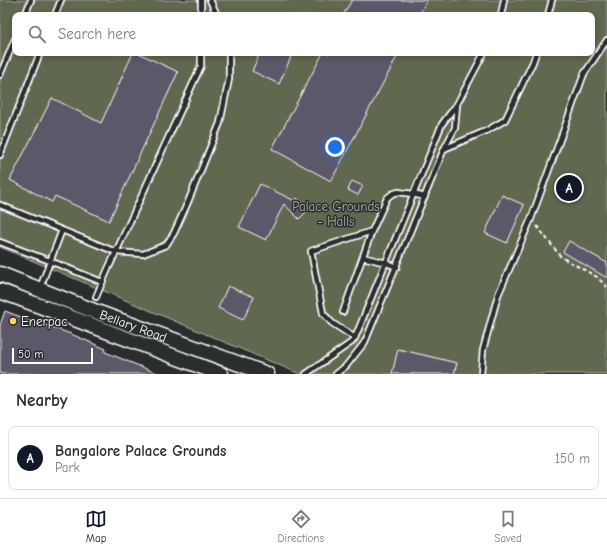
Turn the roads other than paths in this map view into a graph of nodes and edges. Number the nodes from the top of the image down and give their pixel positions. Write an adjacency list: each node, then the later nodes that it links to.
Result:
1 (31, 0): 7 (lane)
2 (61, 0): 8 (lane)
3 (201, 0): 9 (lane)
4 (210, 0): 10 (lane)
5 (504, 0): 11 (lane)
6 (552, 0): 12 (lane)
7 (26, 12)
8 (56, 12)
9 (201, 12)
10 (216, 12)
11 (502, 12)
12 (549, 12)
13 (607, 40): 15 (lane)
14 (12, 45): 22 (lane)
15 (602, 48): 16 (lane); 48 (lane)
16 (607, 49)
17 (39, 56): 25 (lane)
18 (201, 56): 32 (lane)
19 (229, 56): 32 (lane)
20 (482, 56): 23 (lane)
21 (535, 56): 24 (lane)
22 (0, 75)
23 (457, 104): 24 (lane); 26 (lane)
24 (444, 149): 27 (lane)
25 (0, 155)
26 (413, 194): 27 (lane); 30 (lane); 35 (lane)
27 (425, 197): 36 (lane)
28 (0, 205): 29 (lane)
29 (62, 230): 32 (lane); 34 (lane)
30 (372, 231): 33 (lane); 43 (lane)
31 (0, 242): 34 (lane)
32 (116, 252): 38 (lane)
33 (363, 257): 35 (lane); 42 (lane)
34 (50, 261): 38 (lane); 39 (lane)
35 (386, 263): 36 (lane); 43 (lane)
36 (397, 267): 47 (lane)
37 (0, 274): 39 (main road, Bellary Road)
38 (102, 282): 41 (lane)
39 (40, 290): 45 (main road, Bellary Road)
40 (0, 291): 44 (main road, Bellary Road)
41 (96, 297)
42 (343, 312)
43 (354, 338): 46 (lane)
44 (221, 374)
45 (267, 374)
46 (306, 374)
47 (336, 374)
48 (481, 374)

